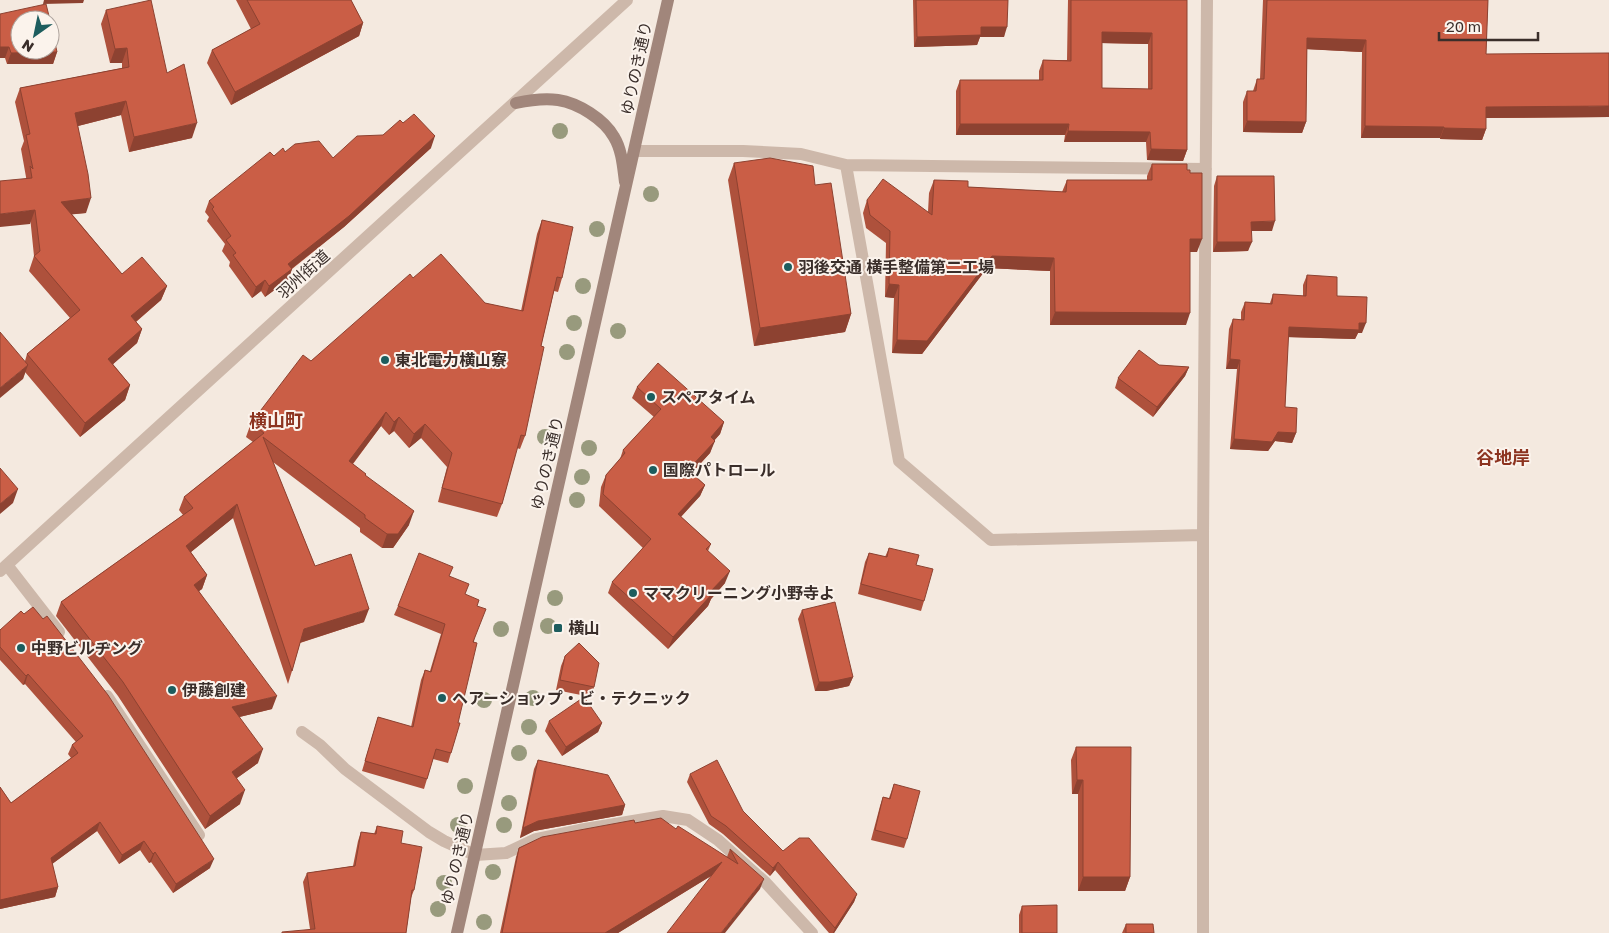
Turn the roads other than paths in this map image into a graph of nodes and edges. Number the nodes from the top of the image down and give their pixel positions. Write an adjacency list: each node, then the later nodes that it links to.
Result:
1 (668, 0): 5 (street, ゆりのき通り)
2 (1207, 0): 7 (street)
3 (624, 1): 4 (street, 羽州街道)
4 (516, 103): 8 (street); 10 (street, 羽州街道)
5 (635, 151): 6 (street); 8 (street, ゆりのき通り)
6 (846, 165): 7 (street); 9 (street)
7 (1206, 170): 9 (street)
8 (626, 189): 15 (street, ゆりのき通り)
9 (1203, 535): 18 (street)
10 (4, 568): 11 (street)
11 (65, 640)
12 (99, 685): 14 (street)
13 (302, 732): 15 (street)
14 (199, 835)
15 (475, 855): 16 (street, ゆりのき通り); 17 (street)
16 (457, 933)
17 (812, 933)
18 (1203, 933)

